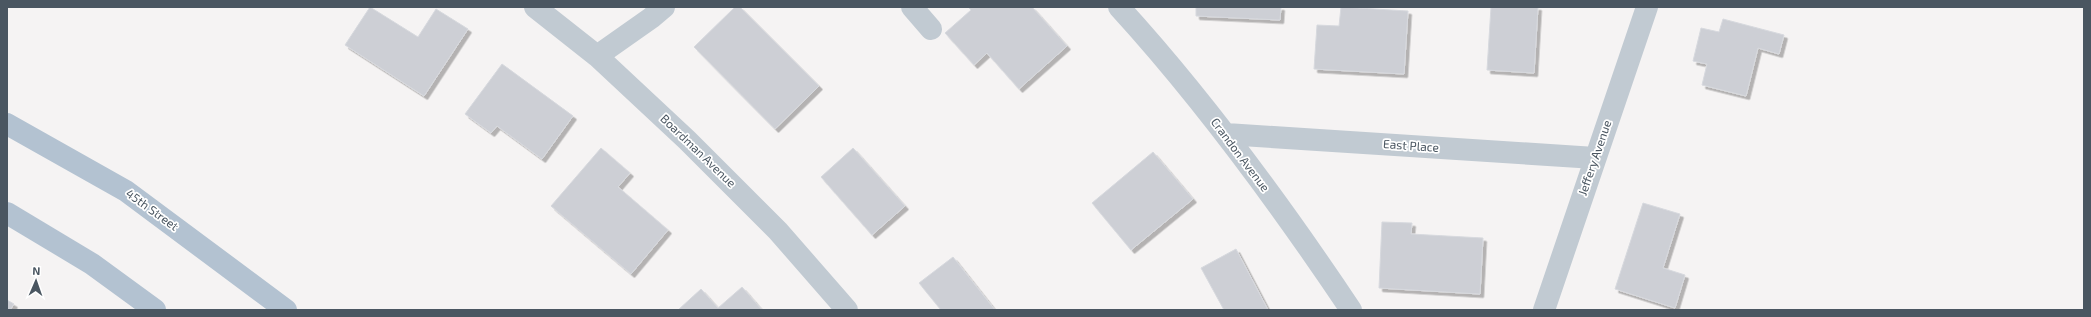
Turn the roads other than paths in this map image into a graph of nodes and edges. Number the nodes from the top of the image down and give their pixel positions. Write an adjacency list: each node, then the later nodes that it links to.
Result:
1 (535, 7): 7 (street, Boardman Avenue)
2 (664, 7): 7 (street)
3 (912, 7): 6 (street)
4 (1119, 7): 9 (street, Crandon Avenue)
5 (1647, 7): 10 (street, Jeffery Avenue)
6 (931, 29)
7 (597, 56): 14 (street, Boardman Avenue)
8 (7, 124): 13 (main road, 45th Street)
9 (1226, 134): 10 (street, East Place); 15 (street, Crandon Avenue)
10 (1596, 158): 16 (street, Jeffery Avenue)
11 (7, 213): 12 (main road)
12 (155, 310)
13 (286, 310)
14 (847, 310)
15 (1351, 310)
16 (1544, 310)

